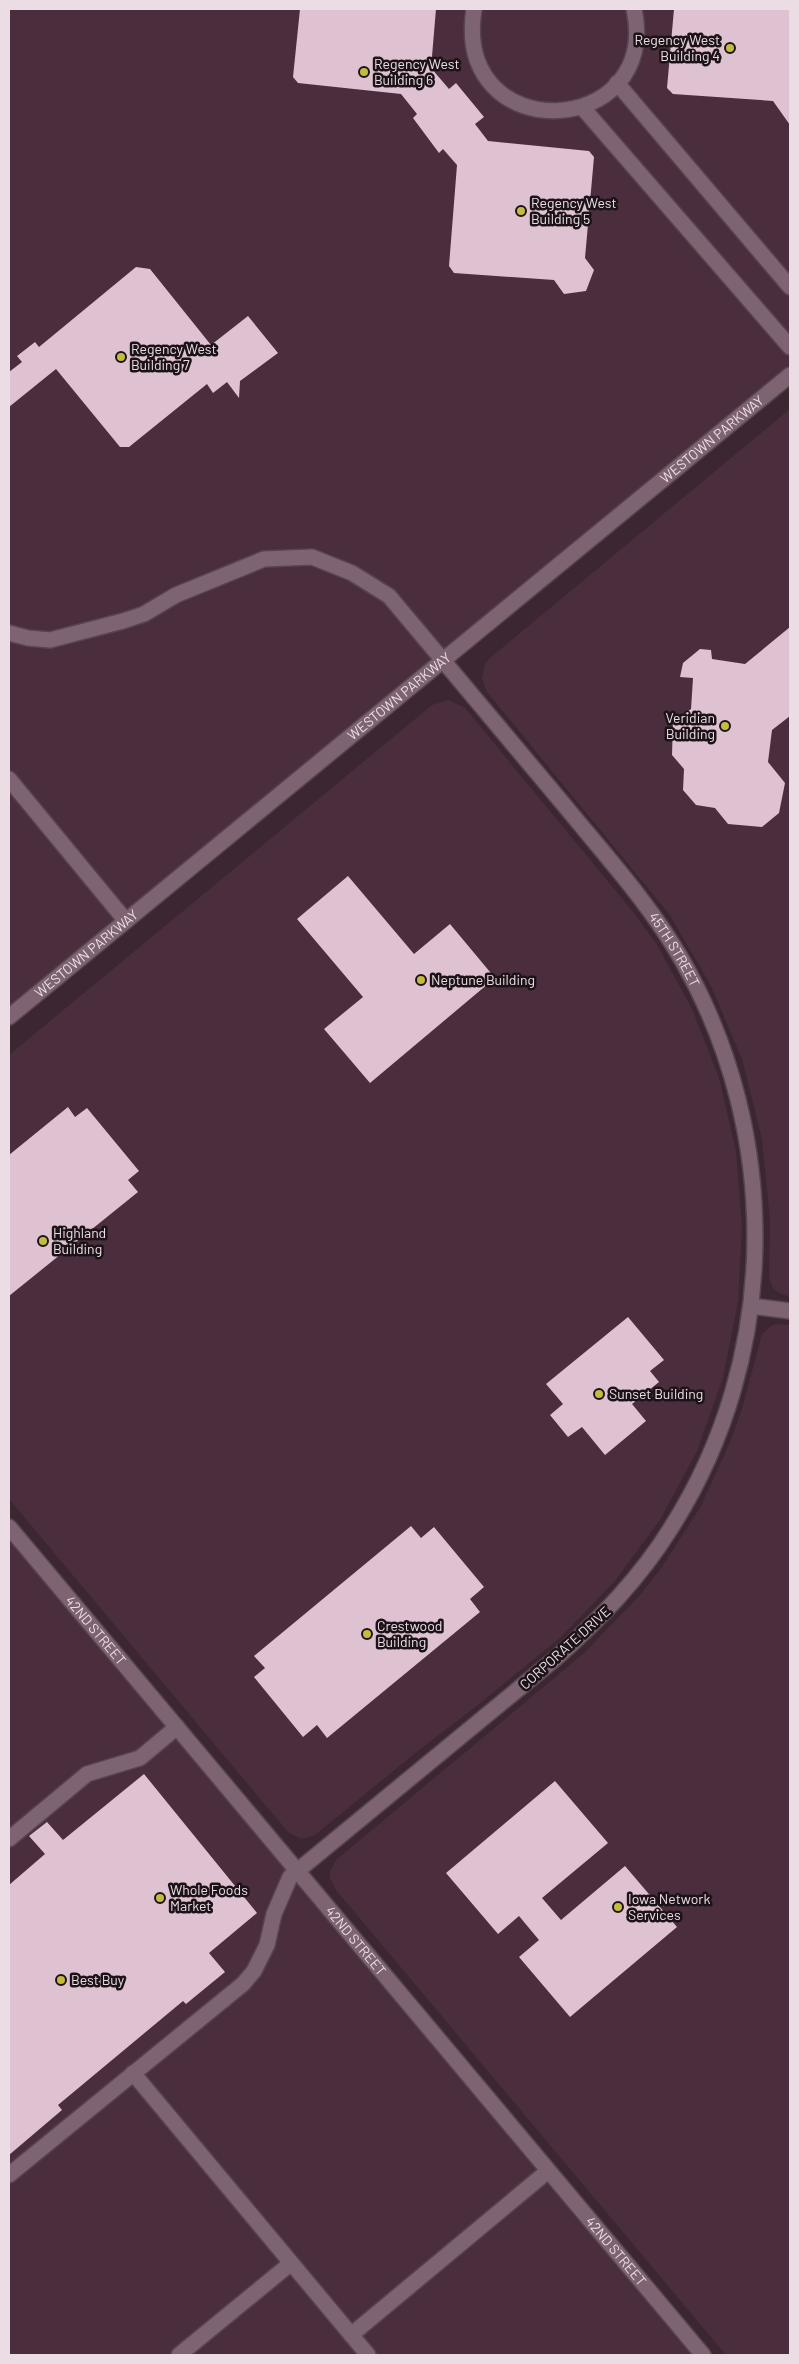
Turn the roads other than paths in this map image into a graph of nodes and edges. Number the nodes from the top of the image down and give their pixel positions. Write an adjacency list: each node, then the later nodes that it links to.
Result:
1 (474, 9): 4 (street)
2 (634, 9): 3 (street)
3 (617, 83): 4 (street); 5 (street)
4 (582, 107): 6 (street)
5 (790, 287)
6 (790, 347)
7 (790, 375): 9 (street, WESTOWN PARKWAY)
8 (9, 633): 9 (street, 45TH STREET)
9 (444, 661): 11 (street, WESTOWN PARKWAY); 13 (street, 45TH STREET)
10 (9, 779): 11 (street)
11 (126, 921): 12 (street, WESTOWN PARKWAY)
12 (9, 1017)
13 (752, 1306): 14 (street); 18 (street, CORPORATE DRIVE)
14 (790, 1311)
15 (9, 1527): 16 (street, 42ND STREET)
16 (177, 1727): 17 (street); 18 (street, 42ND STREET)
17 (9, 1839)
18 (298, 1872): 19 (street, CORPORATE DRIVE); 20 (street, 42ND STREET)
19 (133, 2073): 21 (street, CORPORATE DRIVE); 22 (street)
20 (548, 2171): 23 (street); 26 (street, 42ND STREET)
21 (9, 2175)
22 (290, 2264): 23 (street); 24 (street)
23 (352, 2335): 25 (street)
24 (179, 2355)
25 (368, 2355)
26 (704, 2355)

